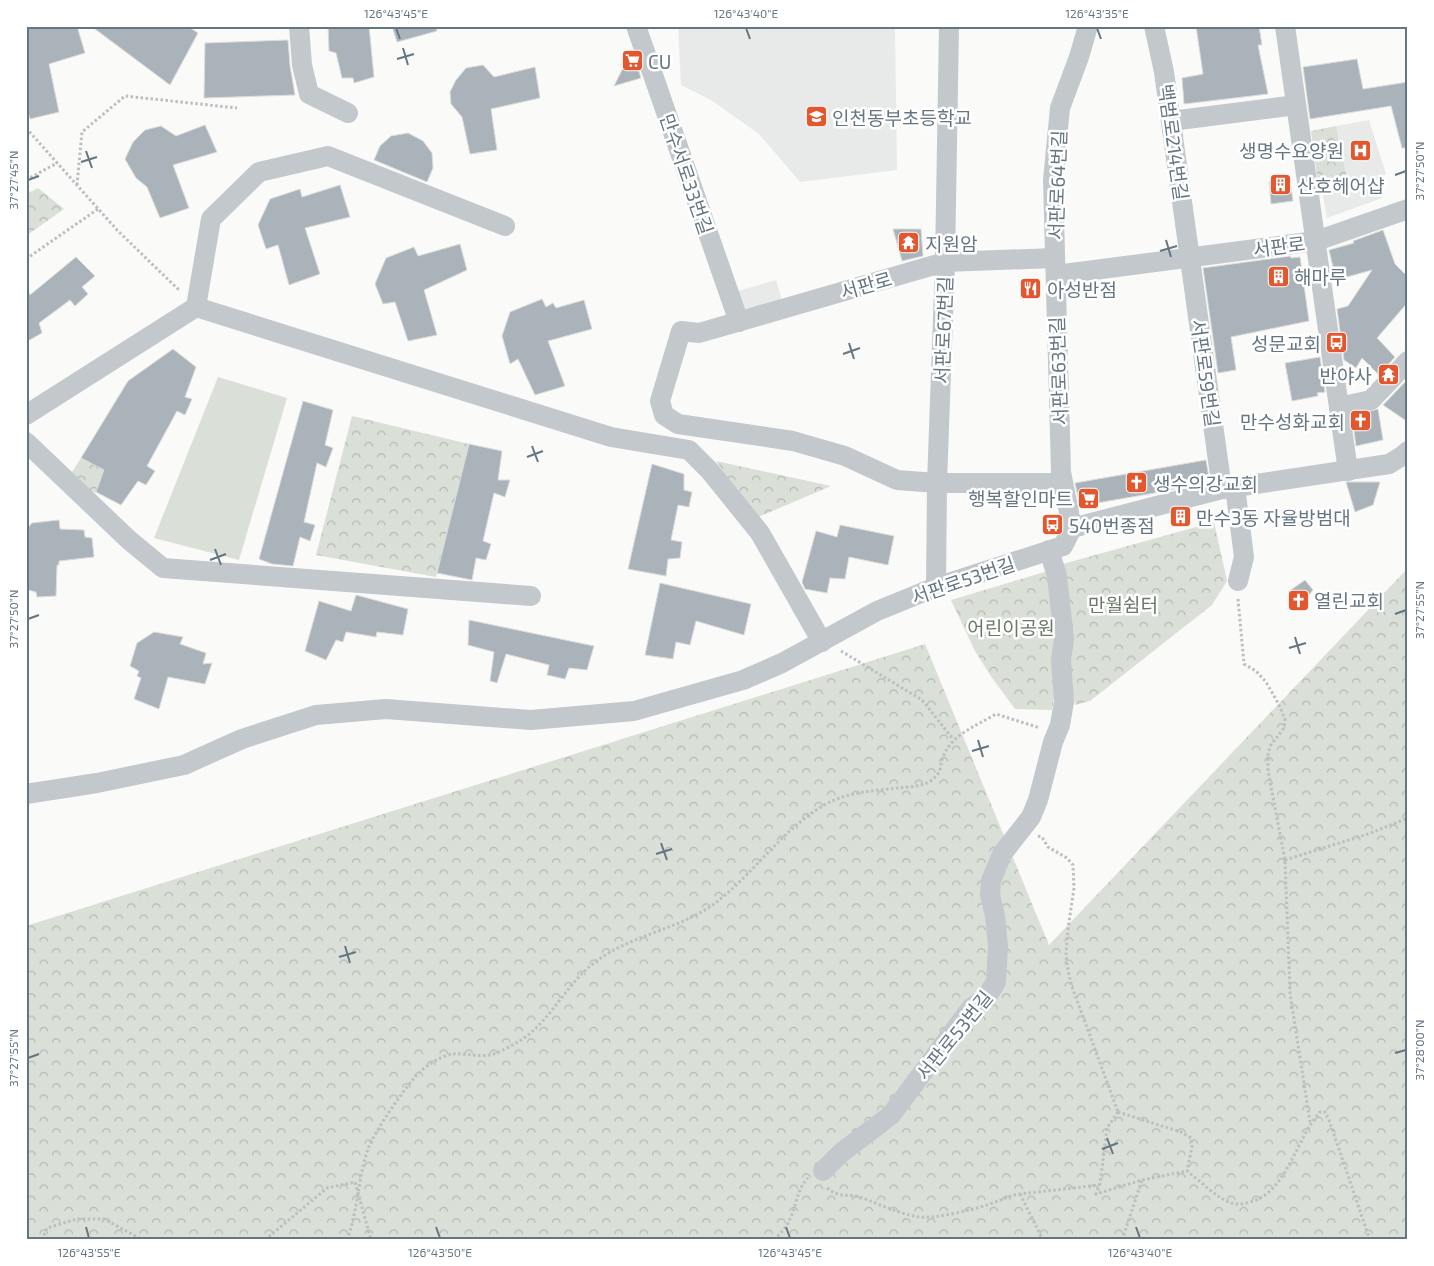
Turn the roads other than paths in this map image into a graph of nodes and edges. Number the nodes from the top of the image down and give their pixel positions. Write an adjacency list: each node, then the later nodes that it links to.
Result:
1 (299, 26): 8 (street)
2 (636, 26): 17 (street, 만수서로33번길)
3 (949, 26): 14 (street, 서판로67번길)
4 (1088, 26): 15 (street, 서판로64번길)
5 (1154, 26): 9 (street, 백범로214번길)
6 (1285, 26): 7 (street)
7 (1296, 105): 9 (street); 12 (street)
8 (348, 113)
9 (1171, 121): 13 (street, 백범로214번길)
10 (1408, 209): 12 (street, 서판로)
11 (505, 226): 16 (street)
12 (1316, 241): 13 (street, 서판로); 19 (street)
13 (1190, 258): 15 (street, 서판로); 26 (street, 서판로59번길)
14 (945, 262): 15 (street, 서판로); 17 (street, 서판로); 24 (street, 서판로67번길)
15 (1055, 267): 25 (street, 서판로63번길)
16 (196, 307): 20 (street); 32 (street)
17 (739, 322): 24 (street, 서판로)
18 (1408, 361): 19 (street)
19 (1339, 407): 23 (street)
20 (26, 415)
21 (26, 442): 31 (street)
22 (1408, 451): 23 (street)
23 (1348, 471): 26 (street)
24 (936, 483): 25 (street); 30 (street, 서판로67번길)
25 (1063, 483): 27 (street, 서판로63번길)
26 (1228, 488): 27 (street); 29 (street)
27 (1072, 528): 28 (street, 서판로53번길)
28 (1049, 550): 30 (street, 서판로53번길); 34 (street, 서판로53번길)
29 (1238, 581)
30 (936, 588): 32 (street, 서판로53번길)
31 (531, 596)
32 (822, 642): 33 (street, 서판로53번길)
33 (26, 794)
34 (817, 1178)

